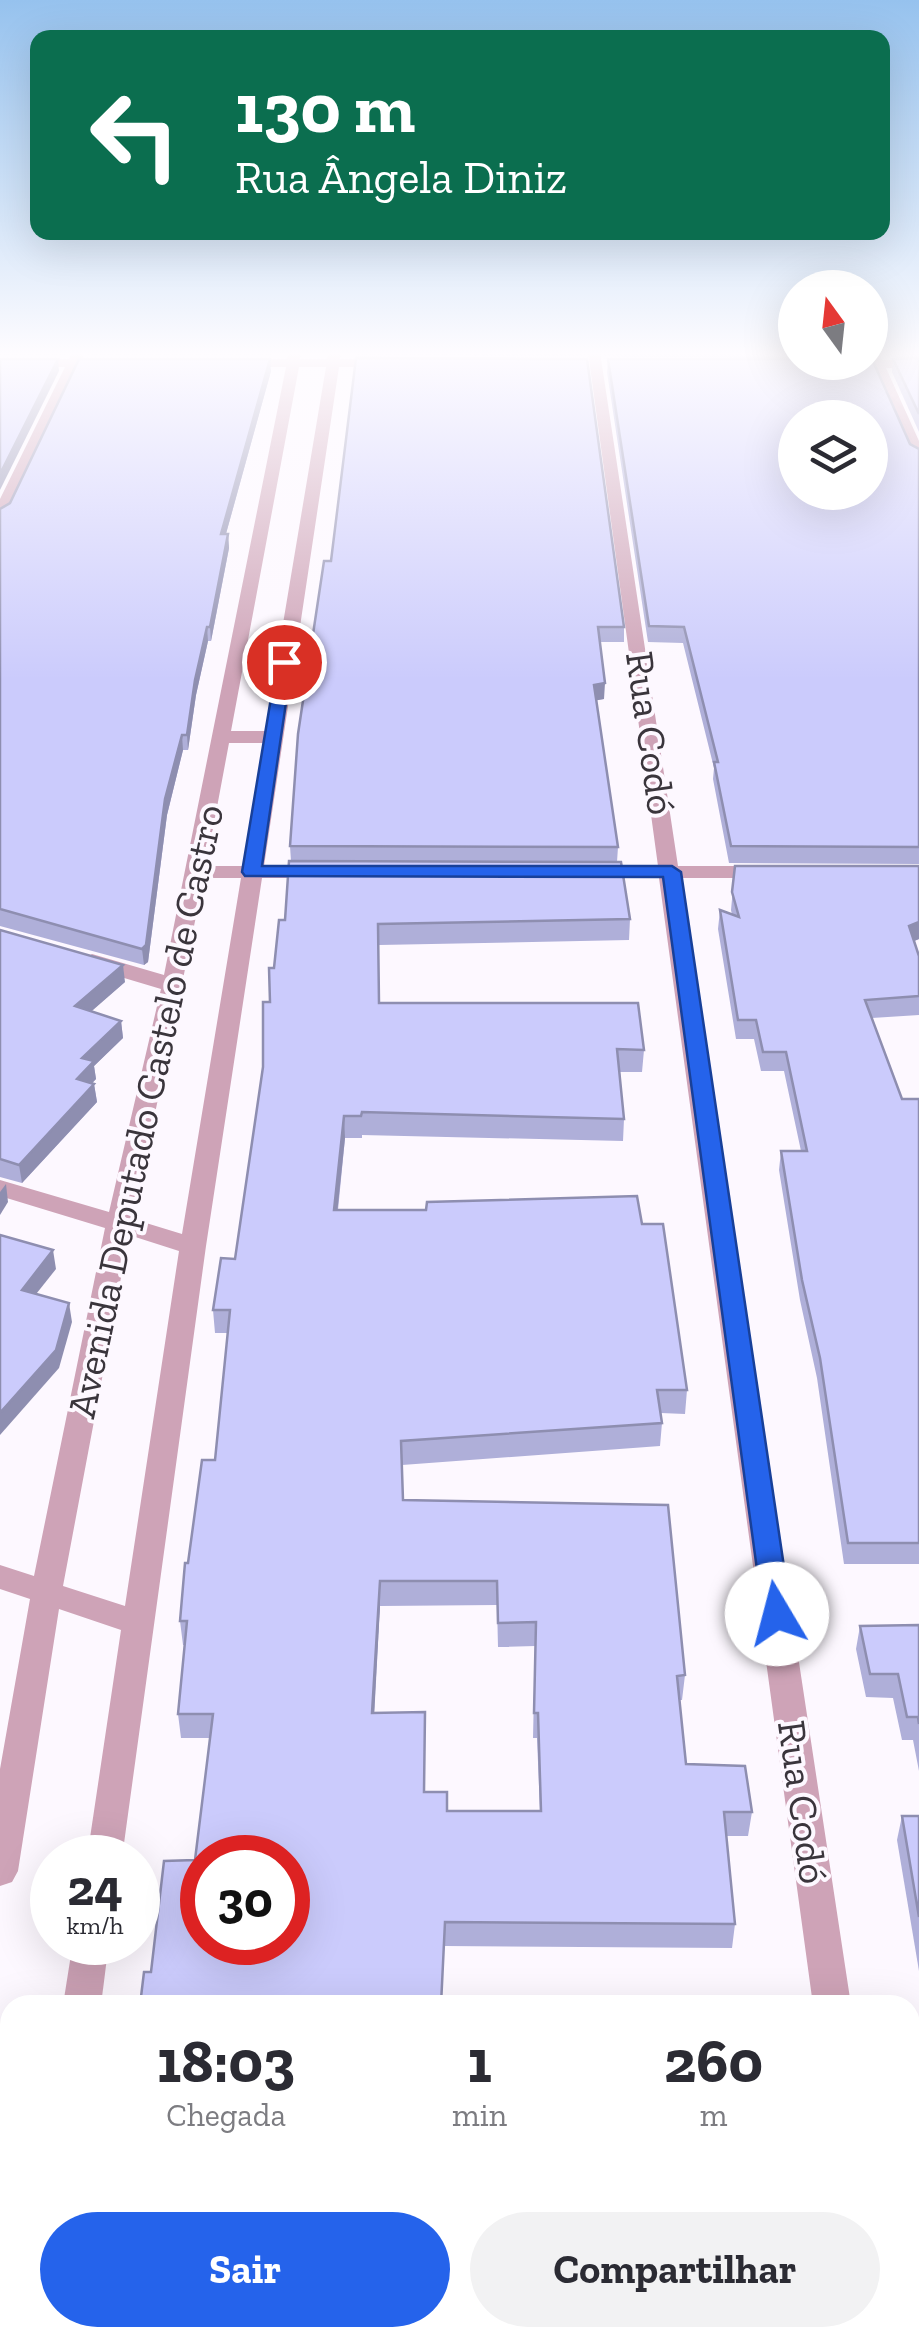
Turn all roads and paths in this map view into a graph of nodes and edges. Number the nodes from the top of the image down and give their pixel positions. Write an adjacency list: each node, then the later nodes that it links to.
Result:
1 (26, 461): 5 (street)
2 (274, 461): 6 (street, Avenida Deputado Castelo de Castro)
3 (317, 461): 7 (street, Avenida Deputado Castelo de Castro)
4 (610, 461): 12 (street, Rua Codó)
5 (0, 515)
6 (221, 737): 7 (street); 8 (street, Avenida Deputado Castelo de Castro)
7 (272, 737): 9 (street, Avenida Deputado Castelo de Castro)
8 (195, 872): 9 (street); 15 (street, Avenida Deputado Castelo de Castro)
9 (252, 872): 10 (street); 18 (street, Avenida Deputado Castelo de Castro)
10 (352, 872)
11 (572, 872): 12 (street)
12 (672, 872): 13 (street); 26 (street, Rua Codó)
13 (786, 872)
14 (69, 955): 15 (street)
15 (174, 985): 17 (street, Avenida Deputado Castelo de Castro)
16 (0, 1188): 17 (street)
17 (118, 1227): 18 (street); 20 (street, Avenida Deputado Castelo de Castro)
18 (194, 1246): 21 (street, Avenida Deputado Castelo de Castro)
19 (0, 1577): 20 (street)
20 (46, 1594): 21 (street); 23 (street, Avenida Deputado Castelo de Castro)
21 (139, 1622): 22 (street, Avenida Deputado Castelo de Castro)
22 (107, 1835)
23 (0, 1871)
24 (88, 1965): 25 (street)
25 (83, 1995)
26 (831, 1995)

